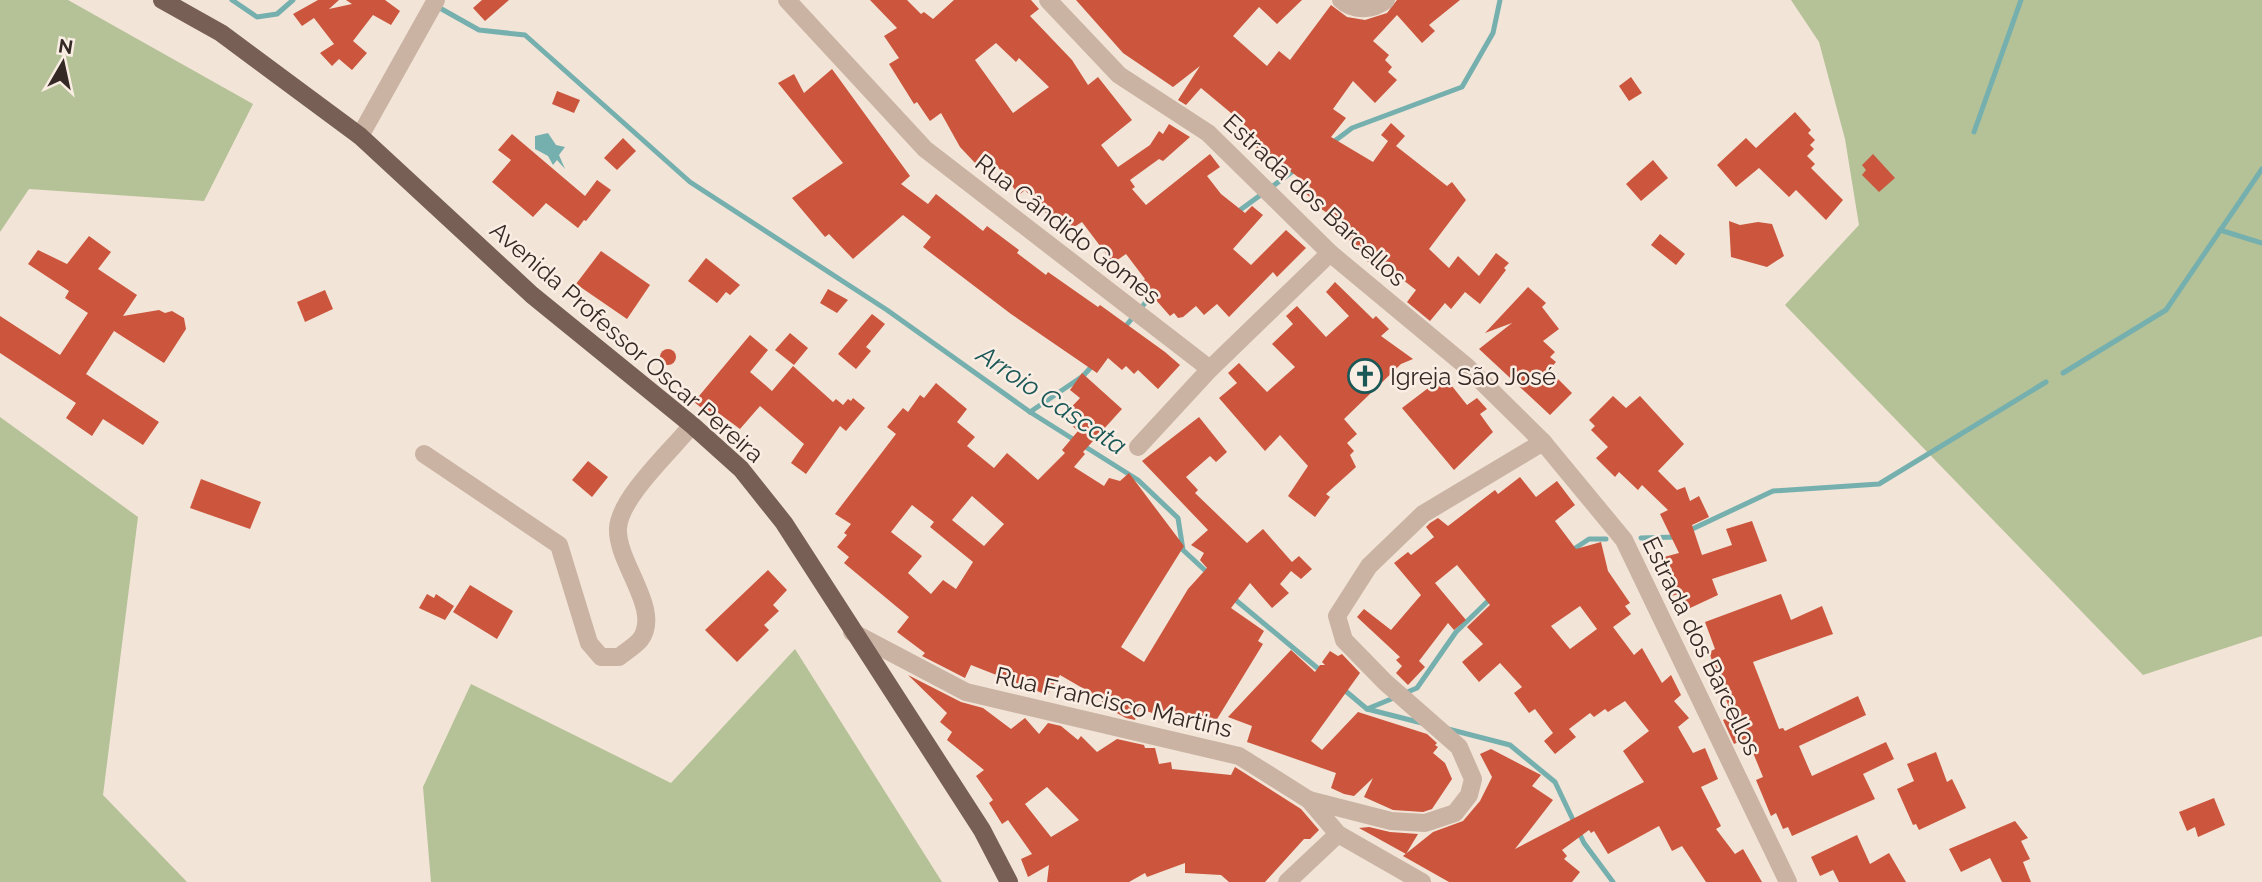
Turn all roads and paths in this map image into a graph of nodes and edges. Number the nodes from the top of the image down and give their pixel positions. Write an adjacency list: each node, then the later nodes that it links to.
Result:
1 (162, 0): 7 (main road, Avenida Professor Oscar Pereira)
2 (436, 0): 7 (street)
3 (787, 0): 9 (street, Rua Cândido Gomes)
4 (1048, 0): 8 (street, Estrada dos Barcellos)
5 (1341, 0): 6 (street)
6 (1386, 0)
7 (360, 136): 10 (main road, Avenida Professor Oscar Pereira)
8 (1330, 253): 9 (street); 11 (street, Estrada dos Barcellos)
9 (1210, 369): 12 (street)
10 (692, 425): 13 (street); 14 (main road, Avenida Professor Oscar Pereira)
11 (1543, 442): 15 (street); 20 (street, Estrada dos Barcellos)
12 (1138, 447)
13 (424, 454)
14 (852, 632): 15 (street, Rua Francisco Martins); 17 (main road, Avenida Professor Oscar Pereira)
15 (1309, 800): 16 (street, Rua Francisco Martins)
16 (1338, 834): 18 (street); 19 (street, Rua Francisco Martins)
17 (1009, 882)
18 (1287, 882)
19 (1422, 882)
20 (1788, 882)

